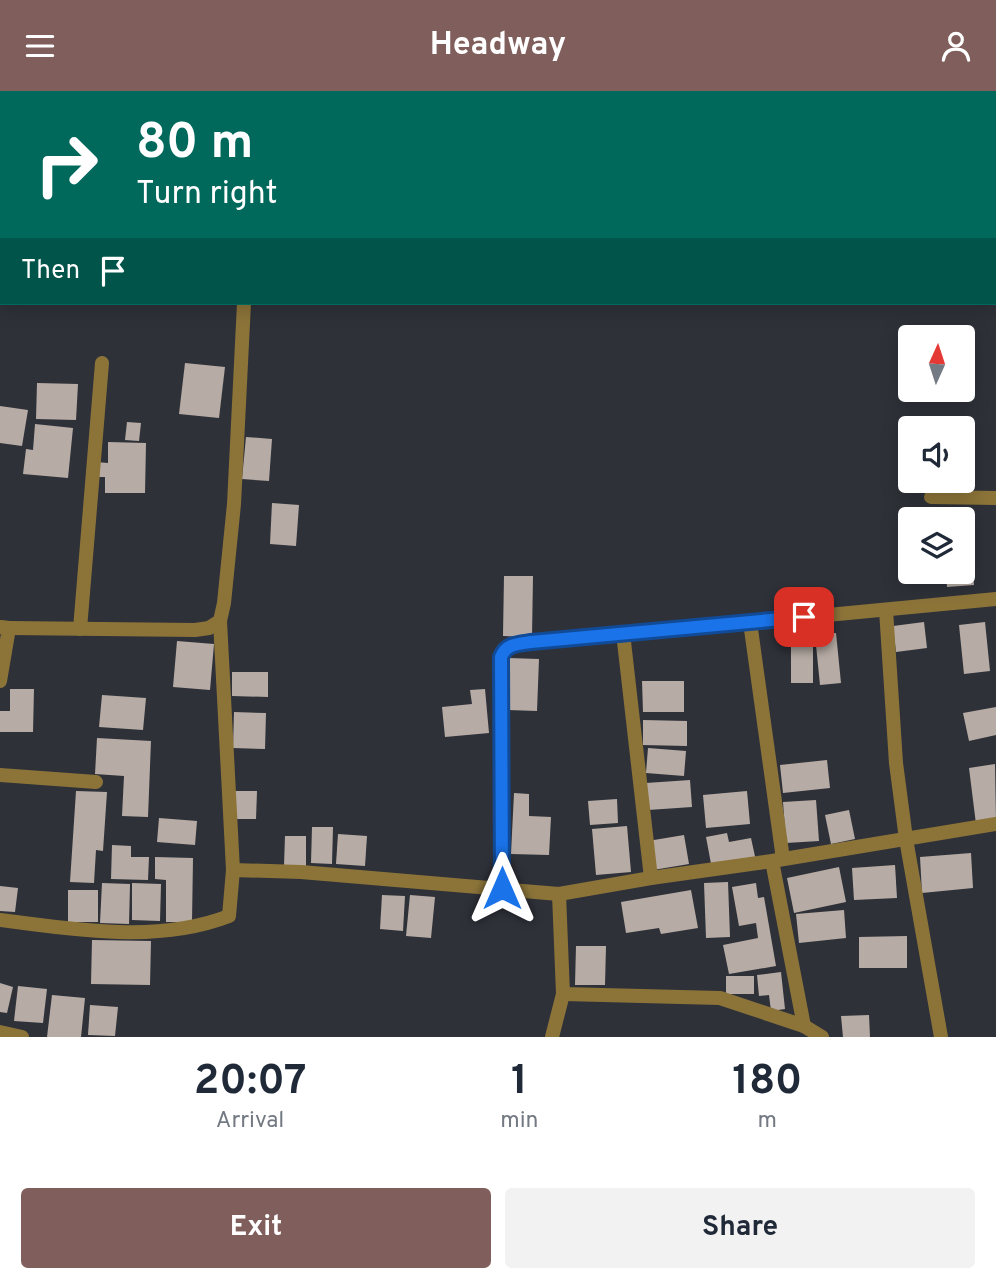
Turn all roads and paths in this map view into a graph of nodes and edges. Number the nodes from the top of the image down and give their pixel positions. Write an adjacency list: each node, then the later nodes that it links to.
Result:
1 (244, 305): 7 (street)
2 (102, 363): 10 (street)
3 (931, 497): 4 (street)
4 (996, 498)
5 (996, 599): 6 (street)
6 (887, 610): 8 (street); 16 (street)
7 (220, 621): 10 (street); 18 (street)
8 (750, 622): 11 (street); 17 (street)
9 (5, 627): 10 (street); 12 (street)
10 (80, 629)
11 (624, 633): 19 (street); 20 (street)
12 (0, 681)
13 (0, 775): 14 (street)
14 (96, 782)
15 (996, 824): 16 (street)
16 (906, 839): 17 (street); 29 (street)
17 (778, 860): 19 (street); 24 (street)
18 (233, 870): 20 (street); 22 (street)
19 (652, 878): 21 (street)
20 (502, 888): 21 (street)
21 (559, 894): 23 (street)
22 (0, 920)
23 (563, 994): 24 (street); 27 (street)
24 (804, 1026): 28 (street)
25 (0, 1031): 26 (street)
26 (22, 1037)
27 (552, 1037)
28 (822, 1037)
29 (942, 1037)

